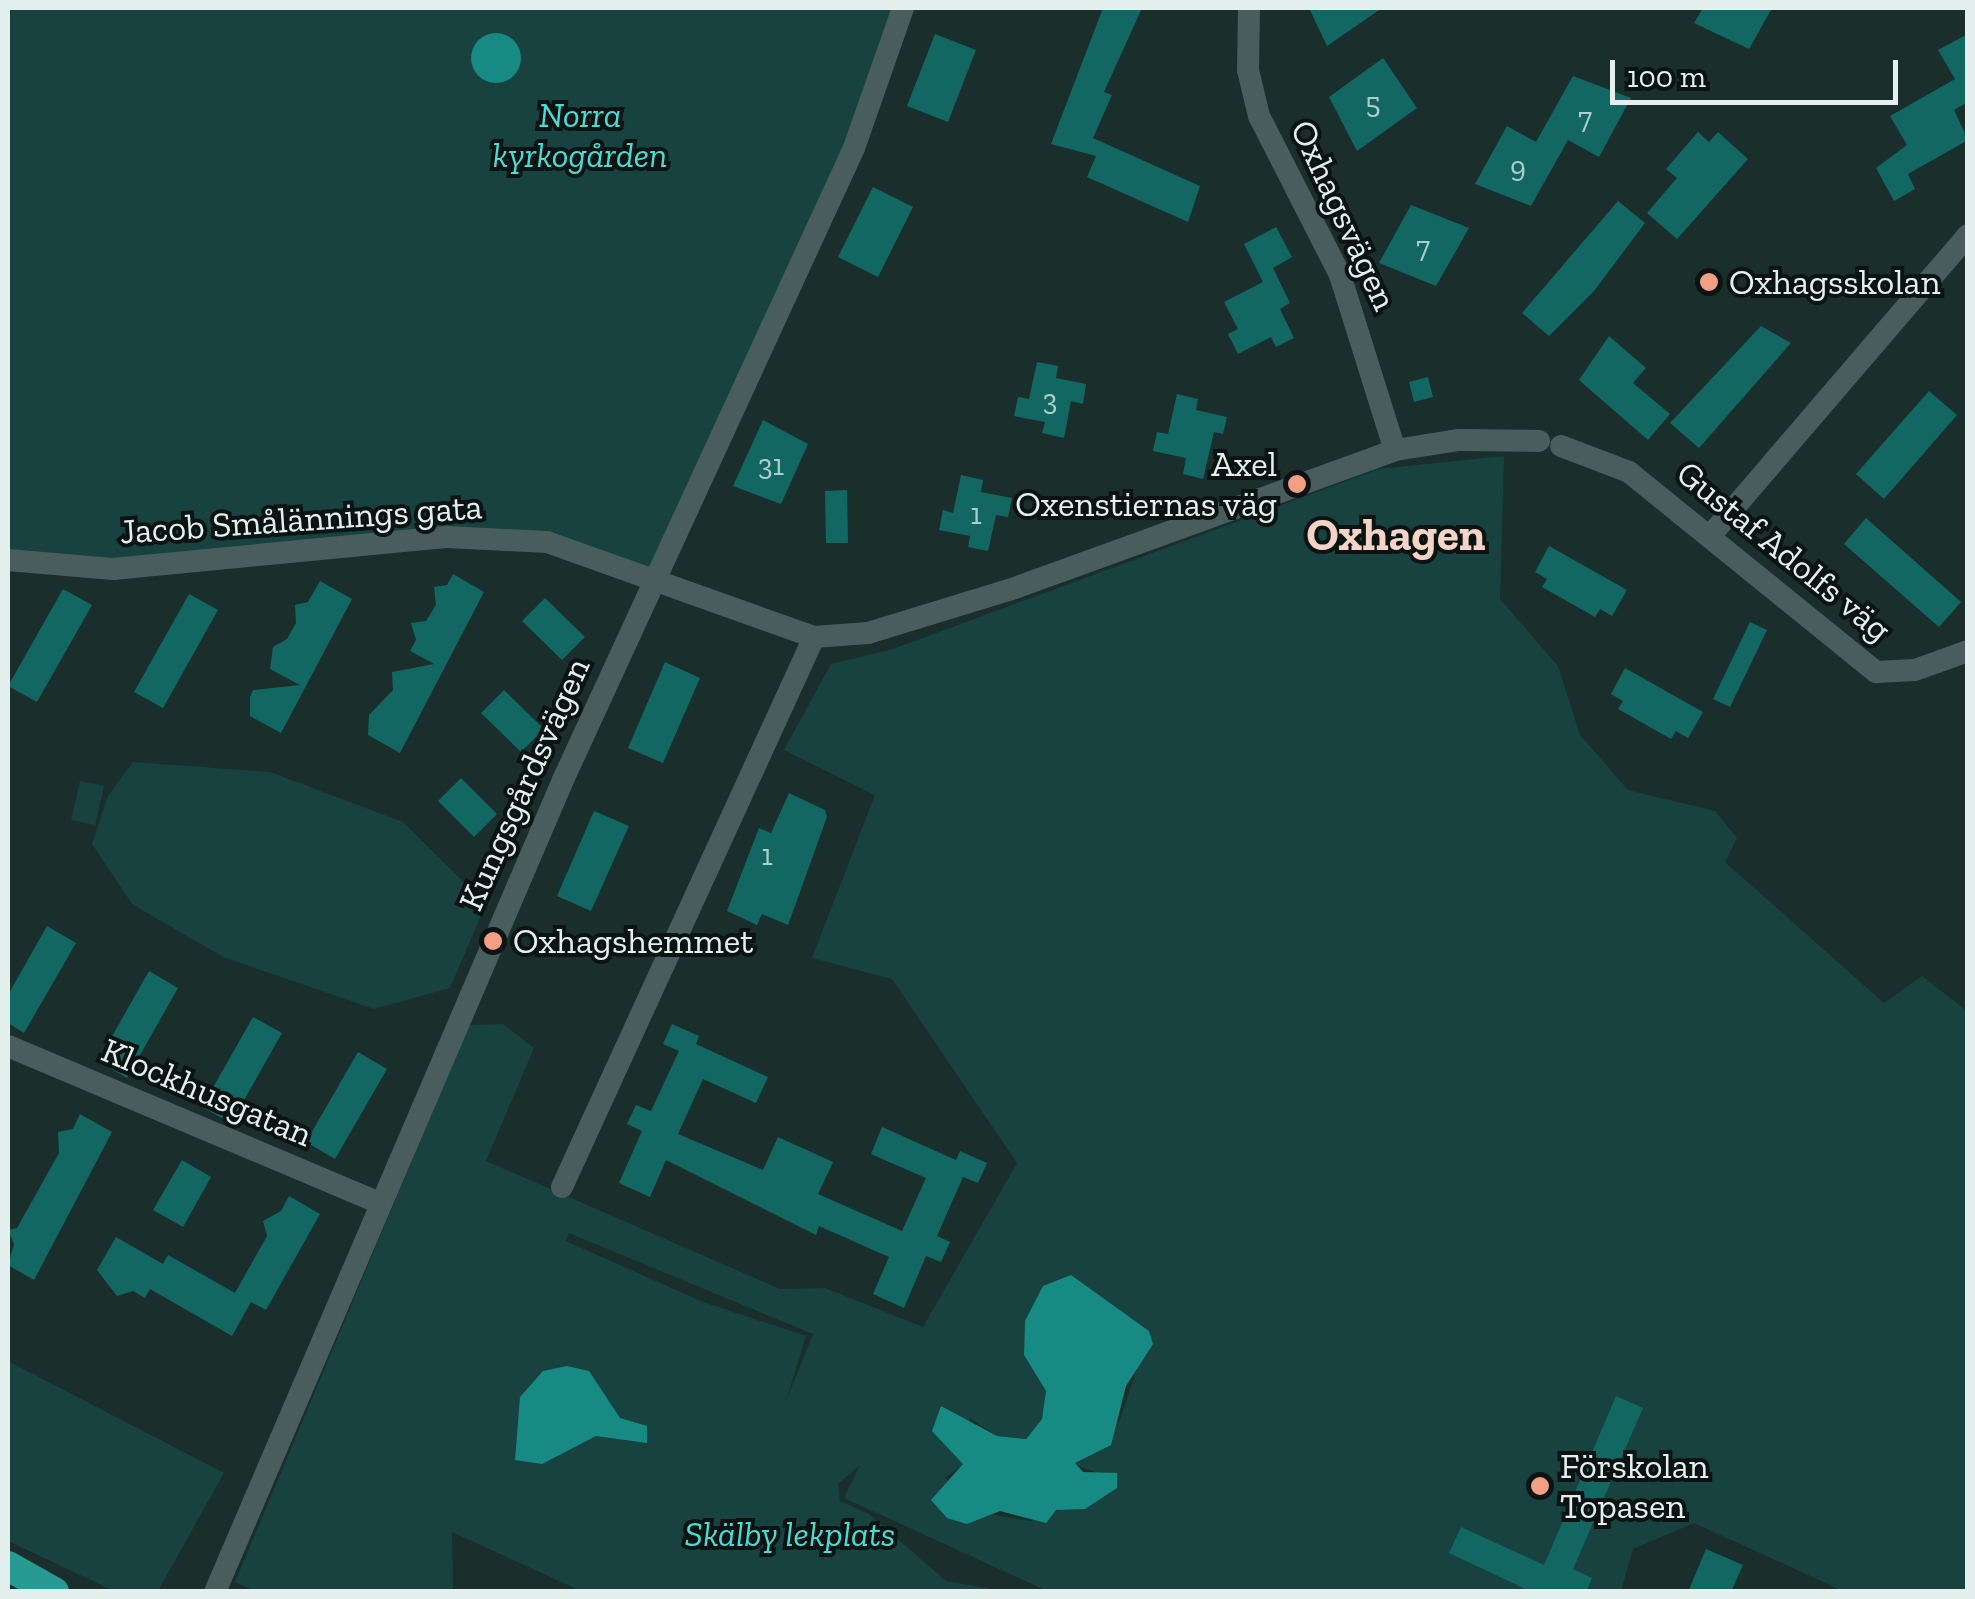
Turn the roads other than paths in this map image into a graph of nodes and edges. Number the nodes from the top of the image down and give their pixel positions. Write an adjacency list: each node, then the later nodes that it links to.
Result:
1 (903, 8): 7 (street, Kungsgårdsvägen)
2 (1250, 8): 4 (street, Oxhagsvägen)
3 (1968, 235): 5 (street)
4 (1395, 450): 5 (street, Gustaf Adolfs väg); 8 (street)
5 (1710, 536): 9 (street, Gustaf Adolfs väg)
6 (8, 560): 7 (street, Jacob Smålännings gata)
7 (655, 579): 8 (street); 12 (street, Kungsgårdsvägen)
8 (814, 637): 11 (street)
9 (1968, 651)
10 (8, 1046): 12 (street, Klockhusgatan)
11 (562, 1186)
12 (379, 1203): 14 (street, Kungsgårdsvägen)
13 (8, 1566): 15 (main road)
14 (222, 1589)
15 (54, 1592)

